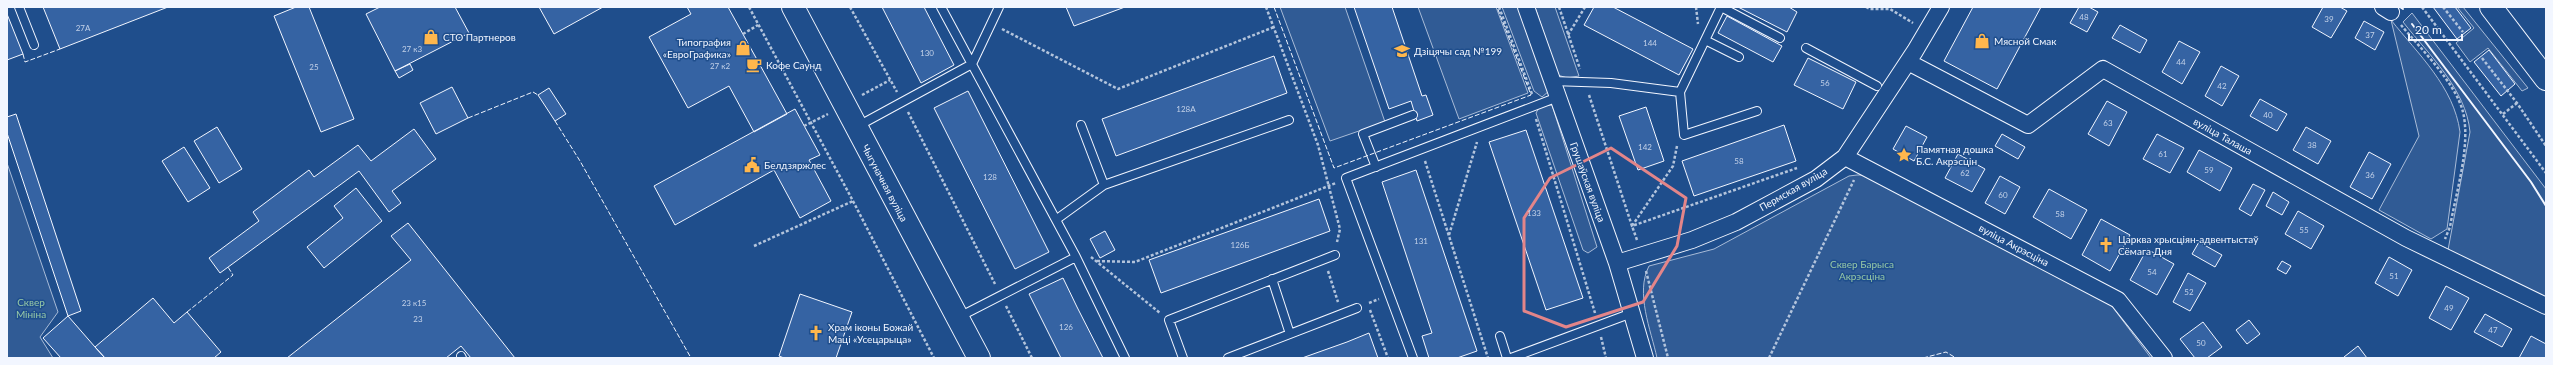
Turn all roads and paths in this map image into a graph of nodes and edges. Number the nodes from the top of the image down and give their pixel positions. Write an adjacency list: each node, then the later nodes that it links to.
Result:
1 (19, 7): 26 (lane)
2 (749, 7): 19 (path)
3 (793, 7): 49 (main road, Чыгуначная вуліца)
4 (850, 7): 37 (path)
5 (941, 7): 31 (lane)
6 (999, 7): 17 (lane)
7 (1266, 7): 20 (path)
8 (1499, 7): 39 (path)
9 (1526, 7): 33 (street, Грушаўская вуліца)
10 (1585, 7): 23 (path)
11 (1866, 7): 18 (path)
12 (1941, 7): 30 (street, Пермская вуліца)
13 (2422, 7): 41 (path)
14 (2443, 7): 21 (path)
15 (2491, 7): 32 (main road)
16 (2387, 9): 63 (path)
17 (991, 24): 20 (path); 31 (lane)
18 (1915, 24)
19 (758, 25): 22 (path); 44 (path)
20 (1274, 27): 58 (path)
21 (2463, 32)
22 (743, 34)
23 (1568, 35)
24 (1780, 38): 25 (lane)
25 (1705, 40): 28 (lane); 35 (lane)
26 (34, 45)
27 (1806, 48): 34 (lane)
28 (1739, 58)
29 (2482, 58): 38 (path)
30 (1908, 62): 52 (street, Пермская вуліца); 63 (street, вуліца Талаша)
31 (972, 64): 37 (lane); 60 (lane)
32 (2546, 79)
33 (1552, 81): 35 (lane); 36 (street, Грушаўская вуліца)
34 (1877, 86)
35 (1680, 92): 46 (lane)
36 (1558, 96): 39 (lane); 69 (street, Грушаўская вуліца)
37 (904, 103): 49 (lane); 72 (path)
38 (2517, 103): 41 (path); 50 (path)
39 (1532, 106): 48 (lane); 80 (path)
40 (1757, 111): 46 (lane)
41 (2503, 114): 55 (path)
42 (1413, 115): 54 (lane)
43 (1289, 120): 57 (lane)
44 (810, 122): 47 (path); 59 (path)
45 (1081, 125): 57 (lane)
46 (1683, 125): 65 (path)
47 (804, 126)
48 (1482, 126): 51 (lane); 61 (path)
49 (856, 128): 78 (main road, Чыгуначная вуліца)
50 (2546, 146)
51 (1422, 149): 54 (lane); 61 (path)
52 (1845, 157): 53 (street, вуліца Акрэсціна); 65 (street, Пермская вуліца)
53 (1861, 165): 97 (path); 98 (street, вуліца Акрэсціна)
54 (1376, 167): 56 (lane)
55 (2546, 173)
56 (1346, 178): 58 (path); 71 (lane)
57 (1104, 185): 60 (lane)
58 (1329, 187): 64 (path); 68 (path)
59 (853, 202): 62 (path); 83 (path)
60 (1057, 219): 67 (lane)
61 (1449, 235): 91 (path)
62 (754, 246)
63 (2438, 254): 74 (street, вуліца Талаша)
64 (1335, 255): 66 (lane)
65 (1642, 256): 69 (street, Пермская вуліца); 96 (path)
66 (1324, 259): 70 (lane); 77 (path)
67 (1077, 260): 68 (path); 72 (lane); 86 (lane)
68 (1097, 261): 79 (path)
69 (1617, 263): 76 (street, Грушаўская вуліца)
70 (1272, 279): 79 (lane); 81 (lane)
71 (1389, 295): 73 (path); 90 (lane)
72 (1001, 296): 78 (lane); 85 (path)
73 (1368, 304): 75 (path); 89 (path)
74 (2546, 306)
75 (1357, 308): 77 (lane)
76 (1632, 313): 80 (lane); 95 (street, Грушаўская вуліца)
77 (1342, 314): 81 (lane)
78 (957, 318): 84 (main road, Чыгуначная вуліца)
79 (1169, 320): 87 (lane)
80 (1598, 325): 93 (lane); 94 (path)
81 (1290, 334): 88 (lane)
82 (1500, 336): 92 (lane)
83 (934, 358)
84 (979, 358)
85 (1032, 358)
86 (1125, 358)
87 (1183, 358)
88 (1228, 358)
89 (1388, 358)
90 (1413, 358)
91 (1488, 358)
92 (1507, 358)
93 (1511, 358)
94 (1606, 358)
95 (1645, 358)
96 (1668, 358)
97 (1769, 358)
98 (2164, 358)

